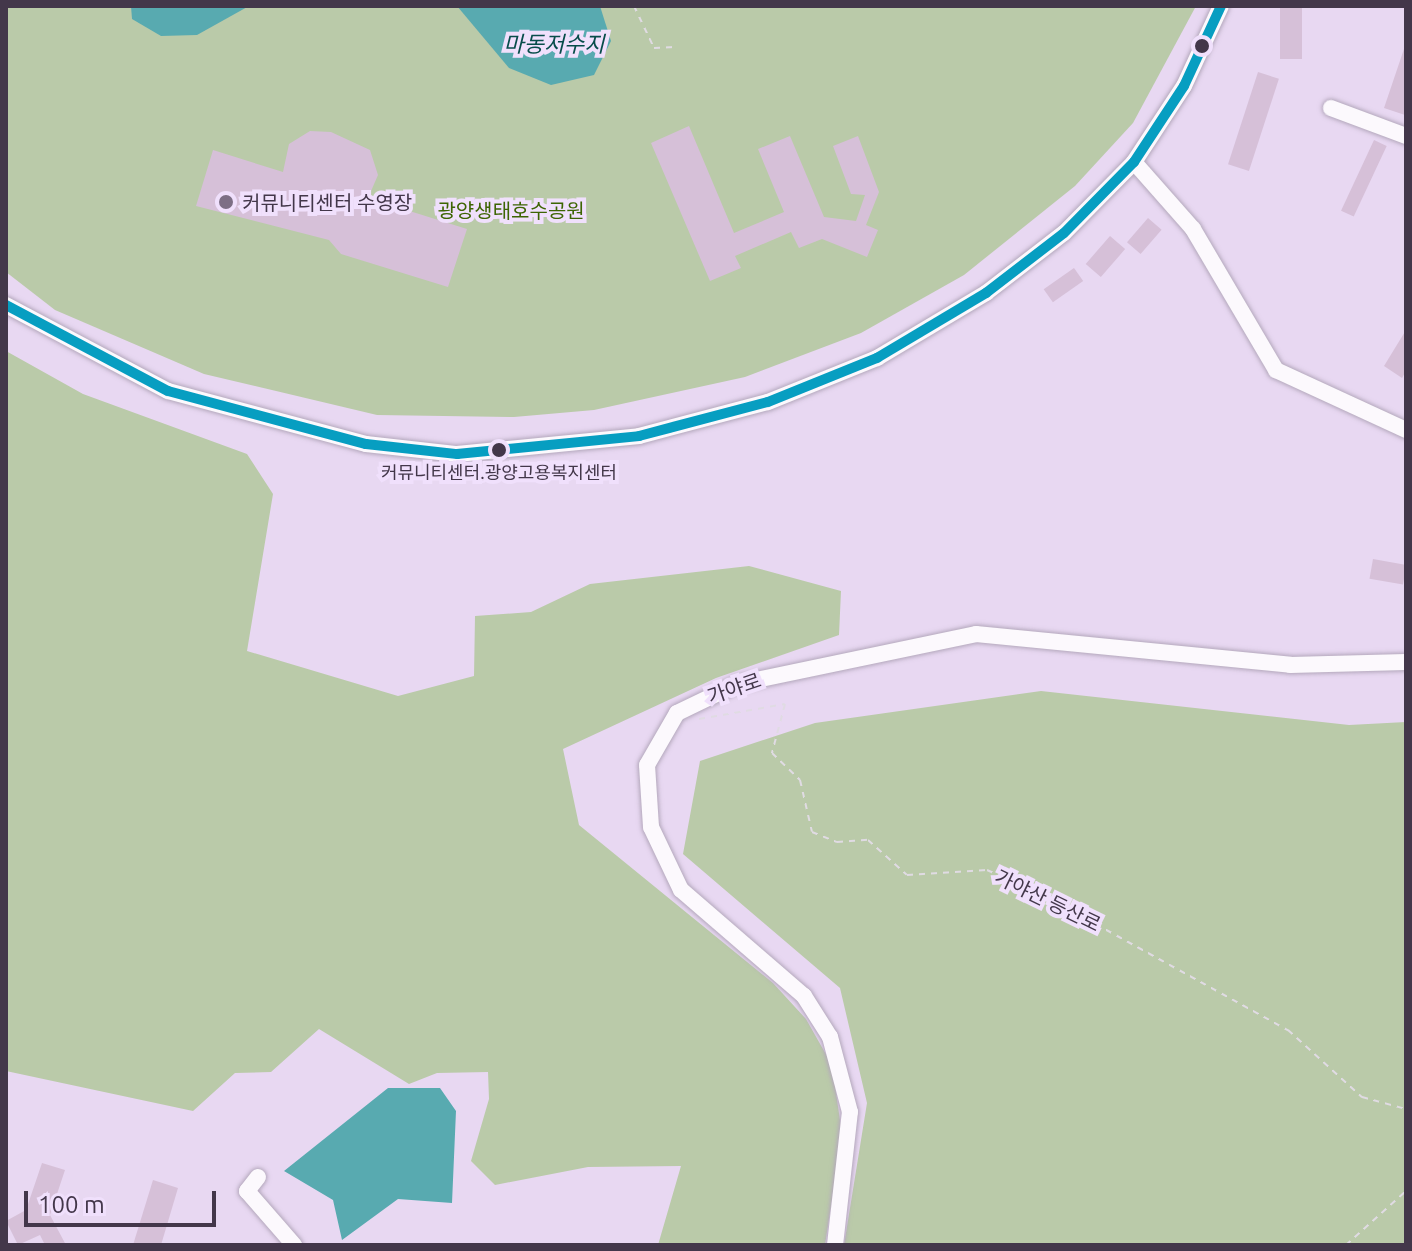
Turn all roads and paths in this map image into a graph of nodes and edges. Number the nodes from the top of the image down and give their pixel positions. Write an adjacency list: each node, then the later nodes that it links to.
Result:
1 (634, 6): 3 (path)
2 (1221, 6): 6 (street)
3 (675, 47)
4 (1331, 108): 5 (street)
5 (1406, 136)
6 (1134, 162): 7 (street); 8 (street)
7 (6, 305)
8 (1403, 423)
9 (1406, 662): 10 (street, 가야로)
10 (702, 698): 11 (path, 가야산 등산로); 15 (street, 가야로)
11 (1406, 1109)
12 (258, 1177): 14 (street)
13 (1406, 1191): 16 (path)
14 (294, 1245)
15 (835, 1245)
16 (1346, 1245)

